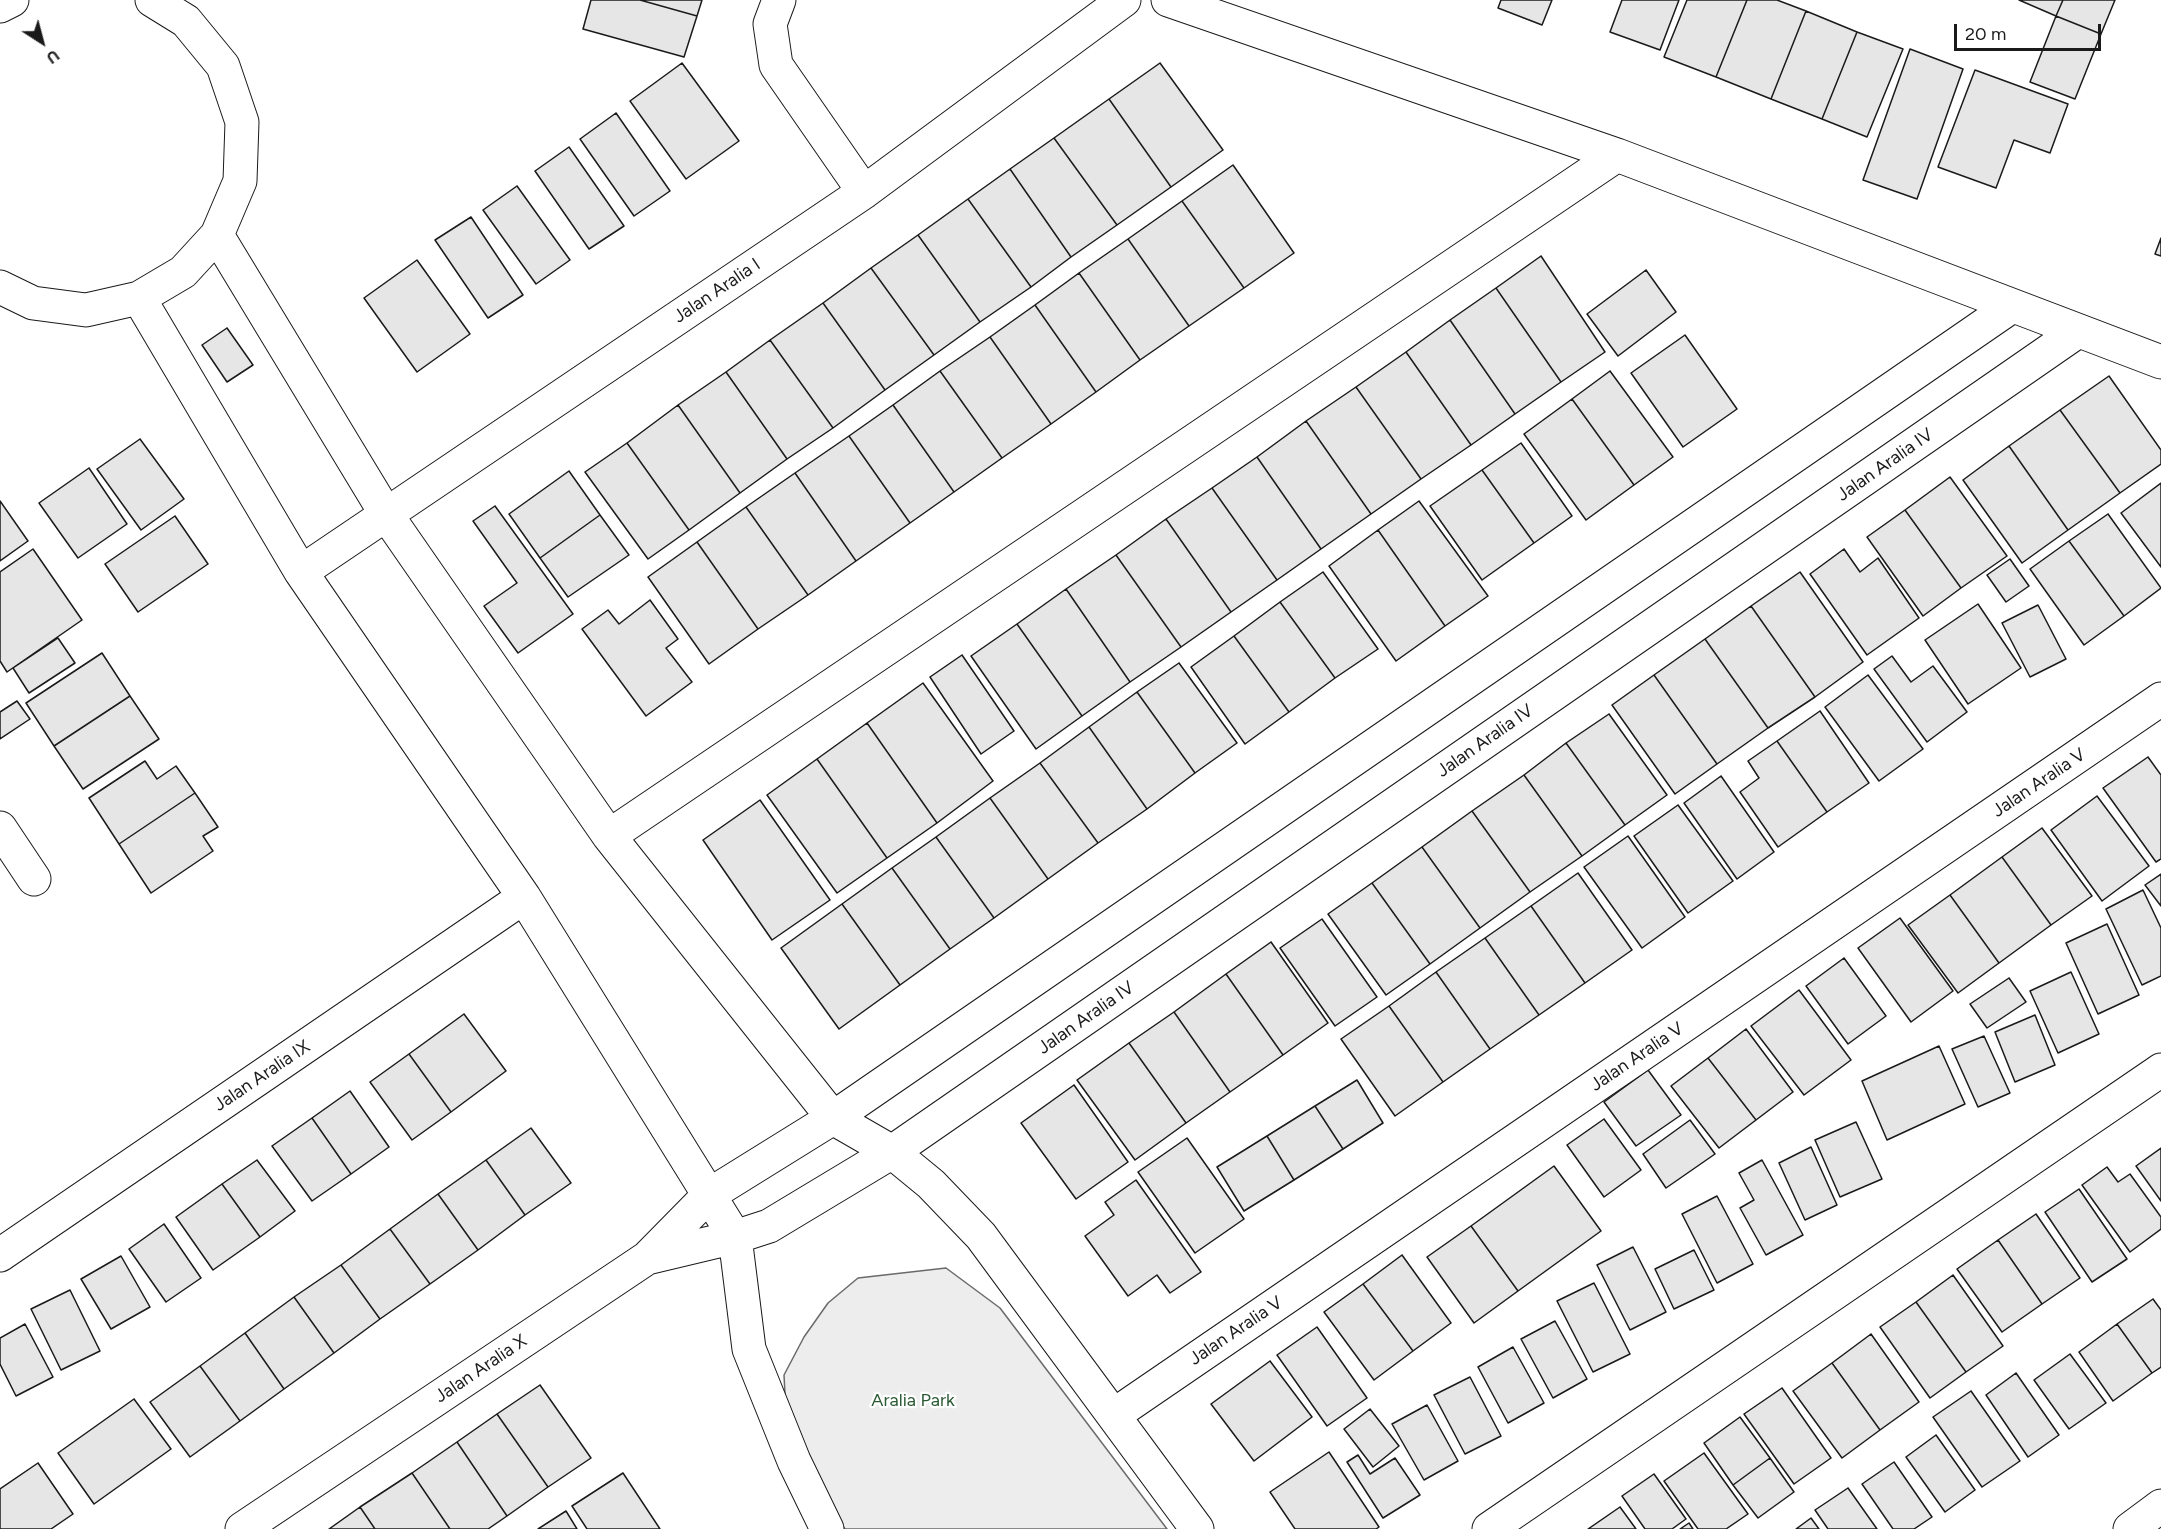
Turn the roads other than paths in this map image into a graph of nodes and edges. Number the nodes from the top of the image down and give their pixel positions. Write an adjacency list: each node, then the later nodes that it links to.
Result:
1 (12, 0): 6 (street)
2 (152, 0): 7 (street)
3 (779, 0): 9 (street)
4 (1124, 0): 9 (street, Jalan Aralia I)
5 (1168, 0): 8 (street)
6 (0, 6)
7 (190, 10): 10 (street)
8 (1617, 155): 13 (street); 20 (street)
9 (864, 192): 16 (street, Jalan Aralia I)
10 (217, 236): 12 (street); 16 (street)
11 (0, 287): 12 (street)
12 (139, 298): 17 (street)
13 (2012, 306): 14 (street); 24 (street, Jalan Aralia X)
14 (2078, 331): 15 (street); 25 (street, Jalan Aralia IV)
15 (2161, 362)
16 (386, 514): 17 (street, Jalan Aralia I); 20 (street)
17 (301, 572): 22 (street)
18 (2161, 699): 30 (street, Jalan Aralia V)
19 (0, 828): 21 (street)
20 (609, 836): 24 (street)
21 (34, 879)
22 (524, 897): 26 (street); 28 (street, Jalan Aralia IX)
23 (2161, 1070): 35 (street)
24 (833, 1118): 25 (street); 26 (street, Jalan Aralia X)
25 (892, 1152): 27 (street, Jalan Aralia IV); 30 (street)
26 (710, 1196): 27 (street); 29 (street, Jalan Aralia X)
27 (735, 1237): 29 (street, Jalan Aralia IV); 33 (street)
28 (0, 1255)
29 (647, 1258): 32 (street, Jalan Aralia X)
30 (1114, 1415): 34 (street)
31 (2161, 1506): 36 (street)
32 (242, 1529)
33 (827, 1529)
34 (1197, 1529)
35 (1489, 1529)
36 (2130, 1529)

